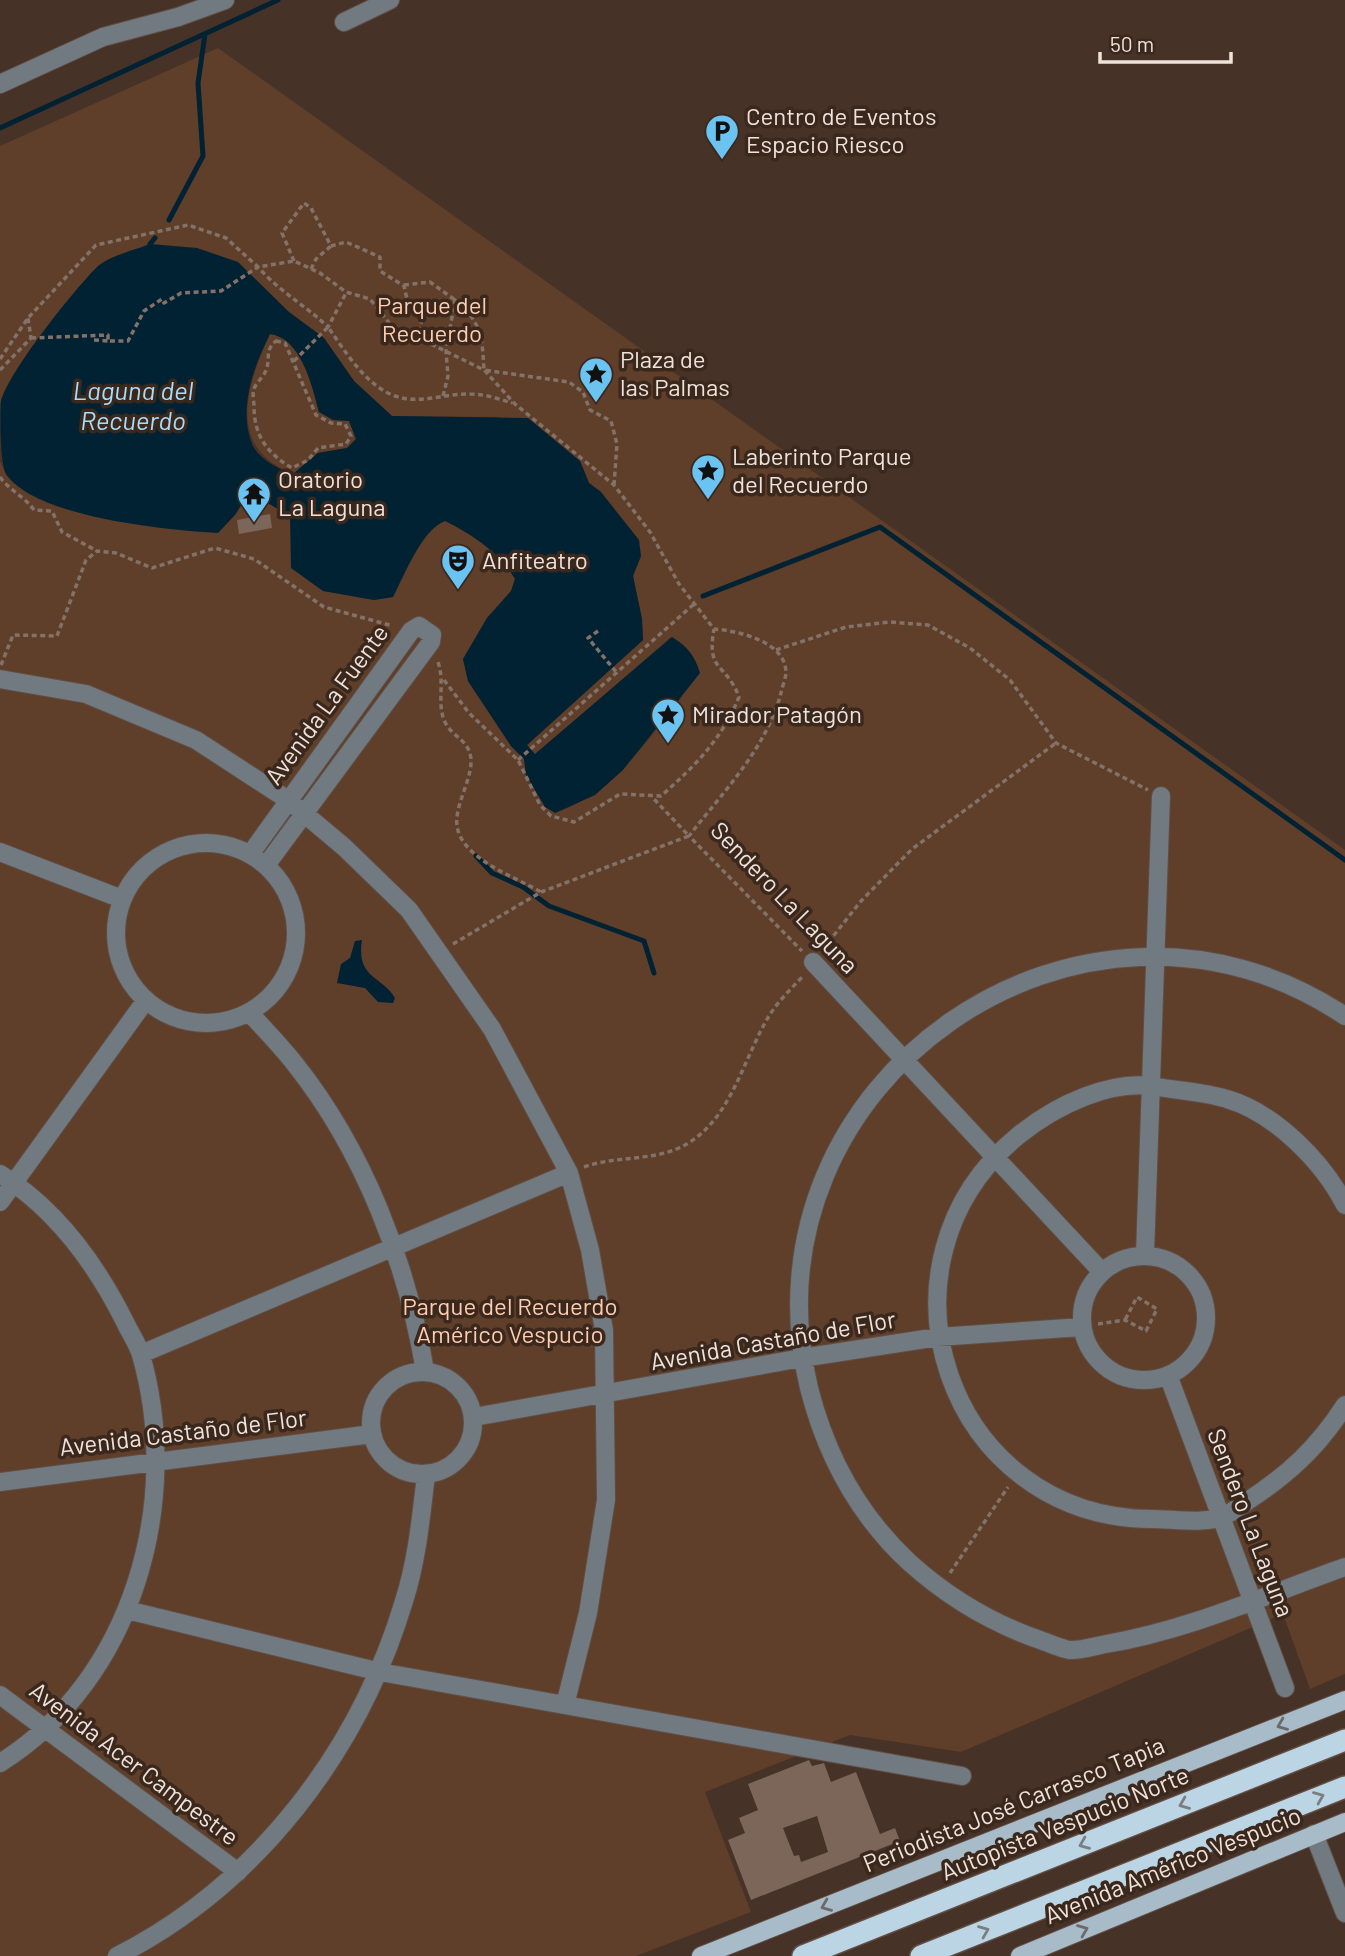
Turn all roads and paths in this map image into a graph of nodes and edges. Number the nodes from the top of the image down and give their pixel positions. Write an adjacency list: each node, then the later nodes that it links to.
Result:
1 (225, 0): 4 (street)
2 (390, 0): 3 (street)
3 (344, 22)
4 (0, 84)
5 (331, 246): 6 (path); 8 (path); 9 (path)
6 (294, 261): 7 (path); 8 (path)
7 (258, 268): 12 (path); 13 (path); 17 (path)
8 (311, 269): 10 (path)
9 (404, 286): 11 (path); 14 (path)
10 (346, 292): 13 (path); 14 (path)
11 (455, 300): 18 (path); 22 (path)
12 (28, 317): 15 (path); 19 (path)
13 (328, 327): 20 (path); 23 (path)
14 (419, 335): 18 (path)
15 (32, 338): 17 (path); 21 (path)
16 (94, 340): 17 (path)
17 (108, 341)
18 (446, 351): 22 (path); 23 (path)
19 (0, 359)
20 (293, 360): 20 (path)
21 (0, 370)
22 (484, 370): 24 (path); 26 (path)
23 (443, 397): 24 (path)
24 (515, 404): 26 (path)
25 (0, 477): 27 (path)
26 (614, 485): 28 (path)
27 (97, 551): 30 (path); 34 (path)
28 (694, 604): 29 (path); 35 (path)
29 (714, 629): 33 (path); 41 (path)
30 (411, 631): 32 (street, Avenida La Fuente); 42 (street, Avenida La Fuente)
31 (598, 631): 35 (path)
32 (430, 642): 37 (path); 43 (street, Avenida La Fuente)
33 (776, 650): 38 (path); 44 (path, Sendero La Laguna)
34 (0, 670)
35 (618, 673): 39 (path)
36 (0, 679): 42 (street)
37 (444, 680): 39 (path); 48 (path)
38 (1056, 743): 40 (path); 52 (path)
39 (518, 760): 41 (path)
40 (1161, 796): 51 (street)
41 (653, 797): 44 (path)
42 (288, 800): 43 (street); 46 (street, Avenida La Fuente)
43 (305, 814): 47 (street, Avenida La Fuente); 50 (street)
44 (689, 836): 48 (path); 52 (path, Sendero La Laguna)
45 (0, 852): 49 (street)
46 (250, 853): 47 (street); 49 (street)
47 (267, 863): 54 (street)
48 (540, 892): 50 (path)
49 (122, 899): 53 (street)
50 (438, 953): 59 (street)
51 (1155, 957): 55 (street); 56 (street); 57 (street)
52 (813, 962): 56 (street, Sendero La Laguna); 59 (path)
53 (146, 1000): 54 (street); 60 (street)
54 (249, 1012): 63 (street)
55 (1345, 1016)
56 (903, 1058): 58 (street, Sendero La Laguna); 70 (street)
57 (1151, 1085): 58 (street); 62 (street); 64 (street)
58 (993, 1156): 65 (street, Sendero La Laguna); 68 (street)
59 (569, 1172): 63 (street); 73 (street)
60 (7, 1179): 61 (street); 69 (street)
61 (0, 1202)
62 (1345, 1205)
63 (394, 1247): 69 (street); 71 (street)
64 (1145, 1254): 65 (street); 72 (street)
65 (1102, 1272): 67 (street)
66 (1125, 1320): 66 (path); 67 (path)
67 (1082, 1327): 68 (street, Avenida Castaño de Flor); 72 (street)
68 (939, 1337): 70 (street, Avenida Castaño de Flor); 78 (street)
69 (141, 1354): 77 (street)
70 (802, 1358): 73 (street, Avenida Castaño de Flor); 83 (street)
71 (425, 1371): 75 (street); 76 (street)
72 (1168, 1375): 81 (street, Sendero La Laguna)
73 (606, 1396): 75 (street, Avenida Castaño de Flor); 90 (street)
74 (1345, 1405): 81 (street)
75 (474, 1417): 79 (street)
76 (372, 1434): 77 (street, Avenida Castaño de Flor); 79 (street)
77 (156, 1460): 80 (street, Avenida Castaño de Flor); 85 (street)
78 (1017, 1474): 81 (street); 83 (path)
79 (426, 1475): 86 (street)
80 (0, 1482)
81 (1221, 1517): 84 (street, Sendero La Laguna)
82 (1345, 1567): 84 (street)
83 (939, 1589): 84 (street)
84 (1252, 1601): 87 (street, Sendero La Laguna)
85 (127, 1610): 86 (street); 91 (street)
86 (380, 1672): 90 (street); 98 (street)
87 (1285, 1688)
88 (0, 1695): 91 (street, Avenida Acer Campestre)
89 (1345, 1700): 101 (main road, Periodista José Carrasco Tapia, one-way to 101)
90 (565, 1705): 94 (street)
91 (45, 1728): 93 (street); 98 (street, Avenida Acer Campestre)
92 (1345, 1740): 102 (highway, Autopista Vespucio Norte, one-way to 102)
93 (0, 1763)
94 (962, 1776)
95 (1345, 1787): 103 (highway, one-way to 95)
96 (1345, 1822): 97 (main road, Avenida Américo Vespucio)
97 (1314, 1834): 99 (street); 104 (main road, Avenida Américo Vespucio, one-way to 97)
98 (238, 1872): 100 (street)
99 (1345, 1913)
100 (117, 1956)
101 (701, 1956)
102 (803, 1956)
103 (920, 1956)
104 (1020, 1956)

